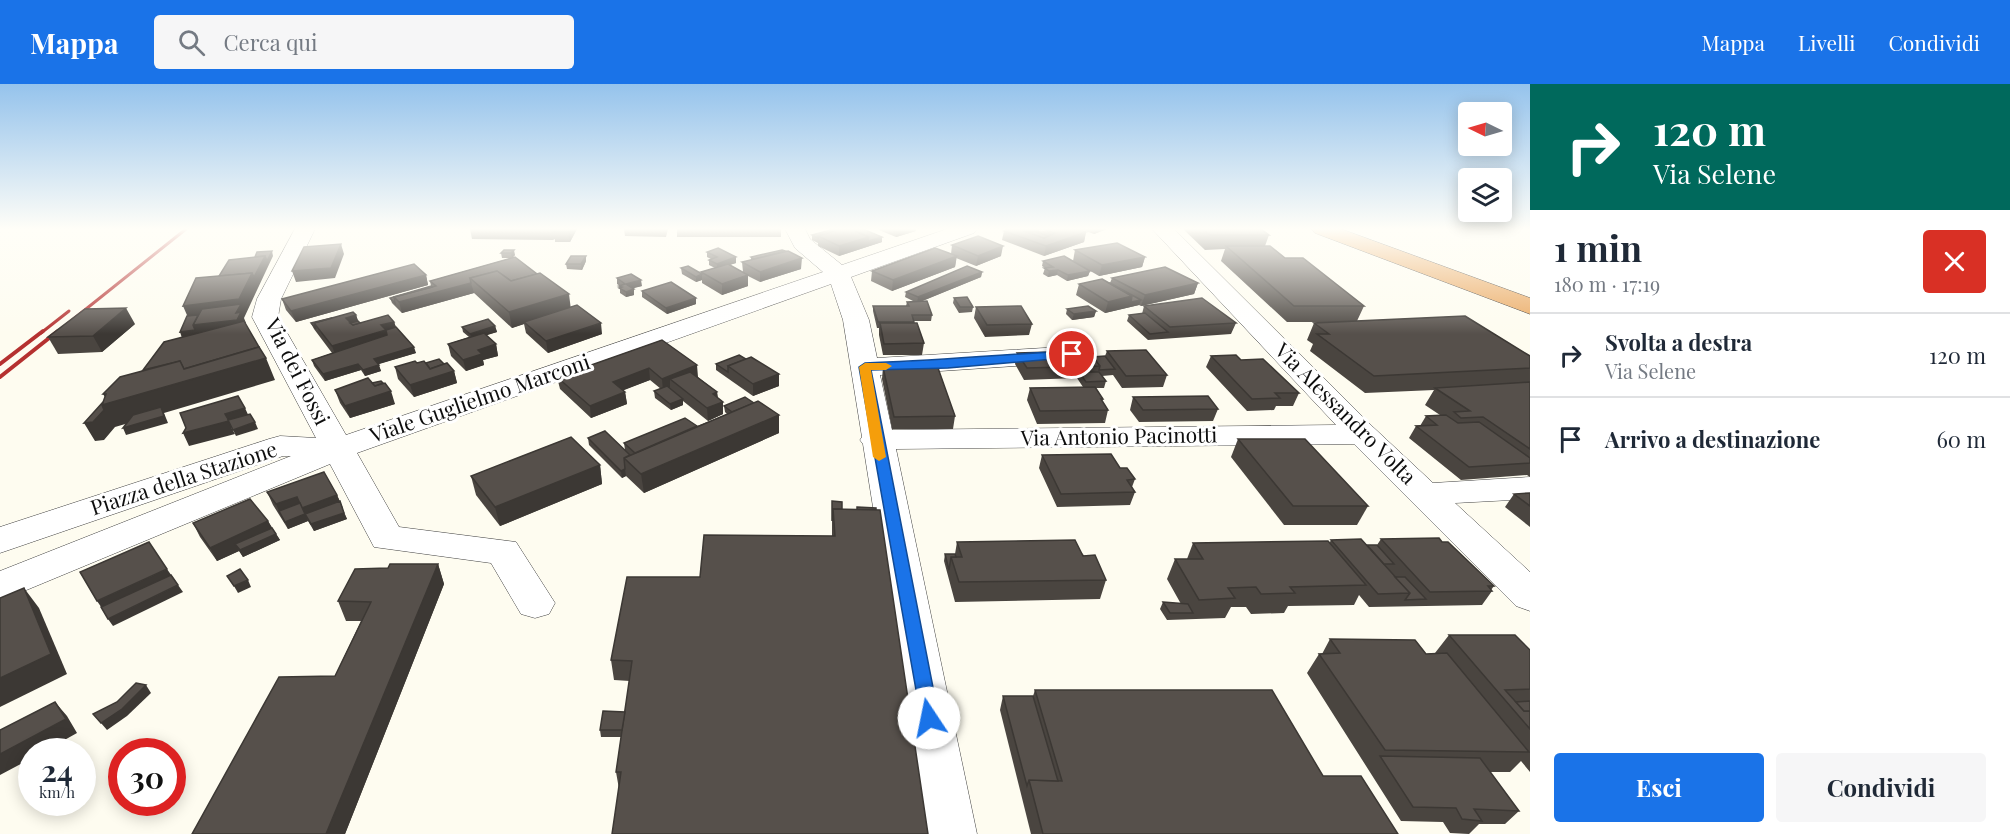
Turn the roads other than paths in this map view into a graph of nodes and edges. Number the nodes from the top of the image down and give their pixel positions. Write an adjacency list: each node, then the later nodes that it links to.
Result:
1 (287, 264): 14 (street, Via dei Fossi)
2 (829, 264): 7 (street)
3 (866, 264): 7 (street, Viale Guglielmo Marconi)
4 (1195, 264): 13 (street, Via Alessandro Volta)
5 (1416, 264): 9 (highway)
6 (1442, 264): 8 (highway)
7 (837, 274): 11 (street); 14 (street, Viale Guglielmo Marconi)
8 (1530, 296)
9 (1530, 307)
10 (1072, 354): 11 (street)
11 (856, 380): 12 (street)
12 (874, 430): 13 (street, Via Antonio Pacinotti); 23 (street)
13 (1362, 434): 16 (street, Via Alessandro Volta)
14 (338, 449): 17 (street, Piazza della Stazione); 20 (street, Viale Guglielmo Marconi); 22 (street)
15 (1530, 488): 16 (street)
16 (1426, 494): 21 (street, Via Alessandro Volta)
17 (66, 518): 18 (street, Piazza della Stazione); 19 (street, Piazza della Stazione)
18 (0, 524)
19 (0, 540)
20 (0, 587)
21 (1530, 596)
22 (535, 603)
23 (951, 834)

